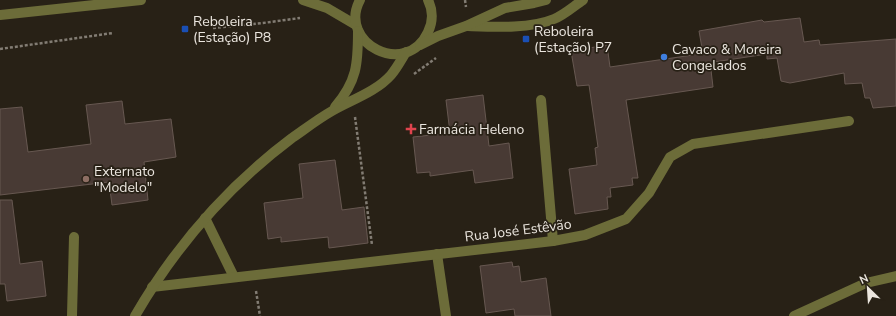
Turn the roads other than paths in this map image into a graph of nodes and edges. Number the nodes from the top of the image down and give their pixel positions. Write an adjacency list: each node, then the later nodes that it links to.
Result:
1 (141, 0): 7 (street)
2 (303, 0): 9 (street)
3 (360, 0): 9 (street)
4 (428, 0): 10 (street)
5 (546, 0): 8 (street)
6 (583, 0): 8 (street)
7 (0, 15)
8 (466, 26): 10 (street)
9 (357, 28): 11 (street); 13 (street)
10 (417, 47): 11 (street)
11 (406, 52): 13 (street)
12 (541, 100): 17 (street)
13 (331, 111): 15 (street)
14 (849, 121): 17 (street, Rua José Estêvão)
15 (205, 218): 20 (street); 21 (street)
16 (74, 237): 22 (street)
17 (553, 241): 18 (street, Rua José Estêvão)
18 (438, 254): 20 (street, Rua José Estêvão); 24 (street)
19 (896, 276): 25 (street)
20 (234, 277): 21 (street, Rua José Estêvão)
21 (152, 287): 23 (street)
22 (72, 316)
23 (134, 316)
24 (446, 316)
25 (794, 316)

